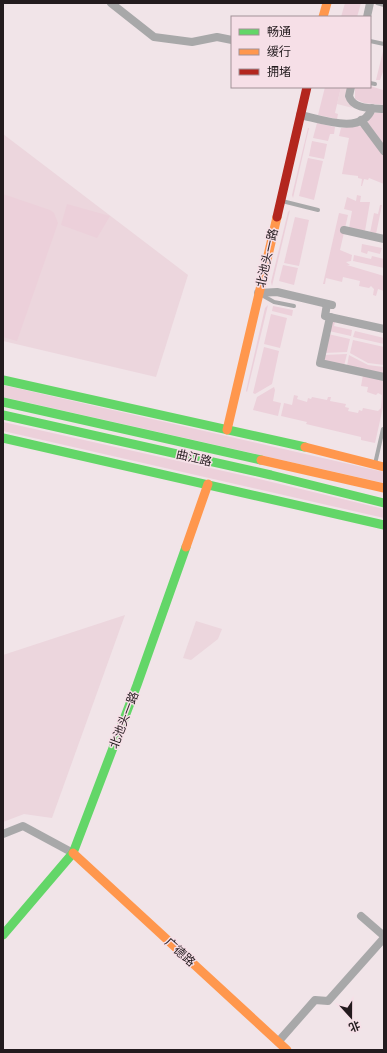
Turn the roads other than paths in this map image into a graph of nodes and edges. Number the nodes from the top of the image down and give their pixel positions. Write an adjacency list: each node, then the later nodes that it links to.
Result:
1 (111, 3): 8 (street)
2 (327, 3): 6 (main road)
3 (370, 3): 7 (street)
4 (377, 3): 5 (lane)
5 (384, 5)
6 (323, 16)
7 (367, 16)
8 (231, 40)
9 (371, 41): 10 (lane)
10 (384, 44)
11 (371, 83): 12 (lane)
12 (375, 84)
13 (307, 88): 17 (main road, 北池头一路)
14 (351, 88): 15 (street)
15 (372, 108): 16 (street); 18 (street)
16 (384, 109)
17 (300, 115): 18 (street); 20 (main road, 北池头一路)
18 (361, 120): 19 (street)
19 (384, 151)
20 (280, 201): 21 (lane); 24 (main road, 北池头一路)
21 (318, 210)
22 (344, 230): 23 (street)
23 (384, 239)
24 (258, 293): 25 (lane); 26 (street); 33 (main road, 北池头一路)
25 (294, 306)
26 (330, 317): 27 (street); 28 (street)
27 (384, 329)
28 (384, 377)
29 (3, 380): 33 (main road)
30 (3, 402): 37 (main road, 曲江路)
31 (3, 416): 38 (main road, 曲江路)
32 (383, 429): 35 (lane)
33 (227, 430): 35 (main road)
34 (3, 438): 36 (main road, 曲江路)
35 (380, 466)
36 (208, 484): 39 (main road, 曲江路); 41 (main road, 北池头一路)
37 (384, 488)
38 (384, 503)
39 (384, 525)
40 (3, 834): 41 (street)
41 (73, 853): 43 (main road, 北池头一路); 45 (main road, 广德路)
42 (361, 916): 44 (street)
43 (3, 935)
44 (384, 937): 45 (street)
45 (278, 1042): 46 (main road, 广德路)
46 (287, 1050)

